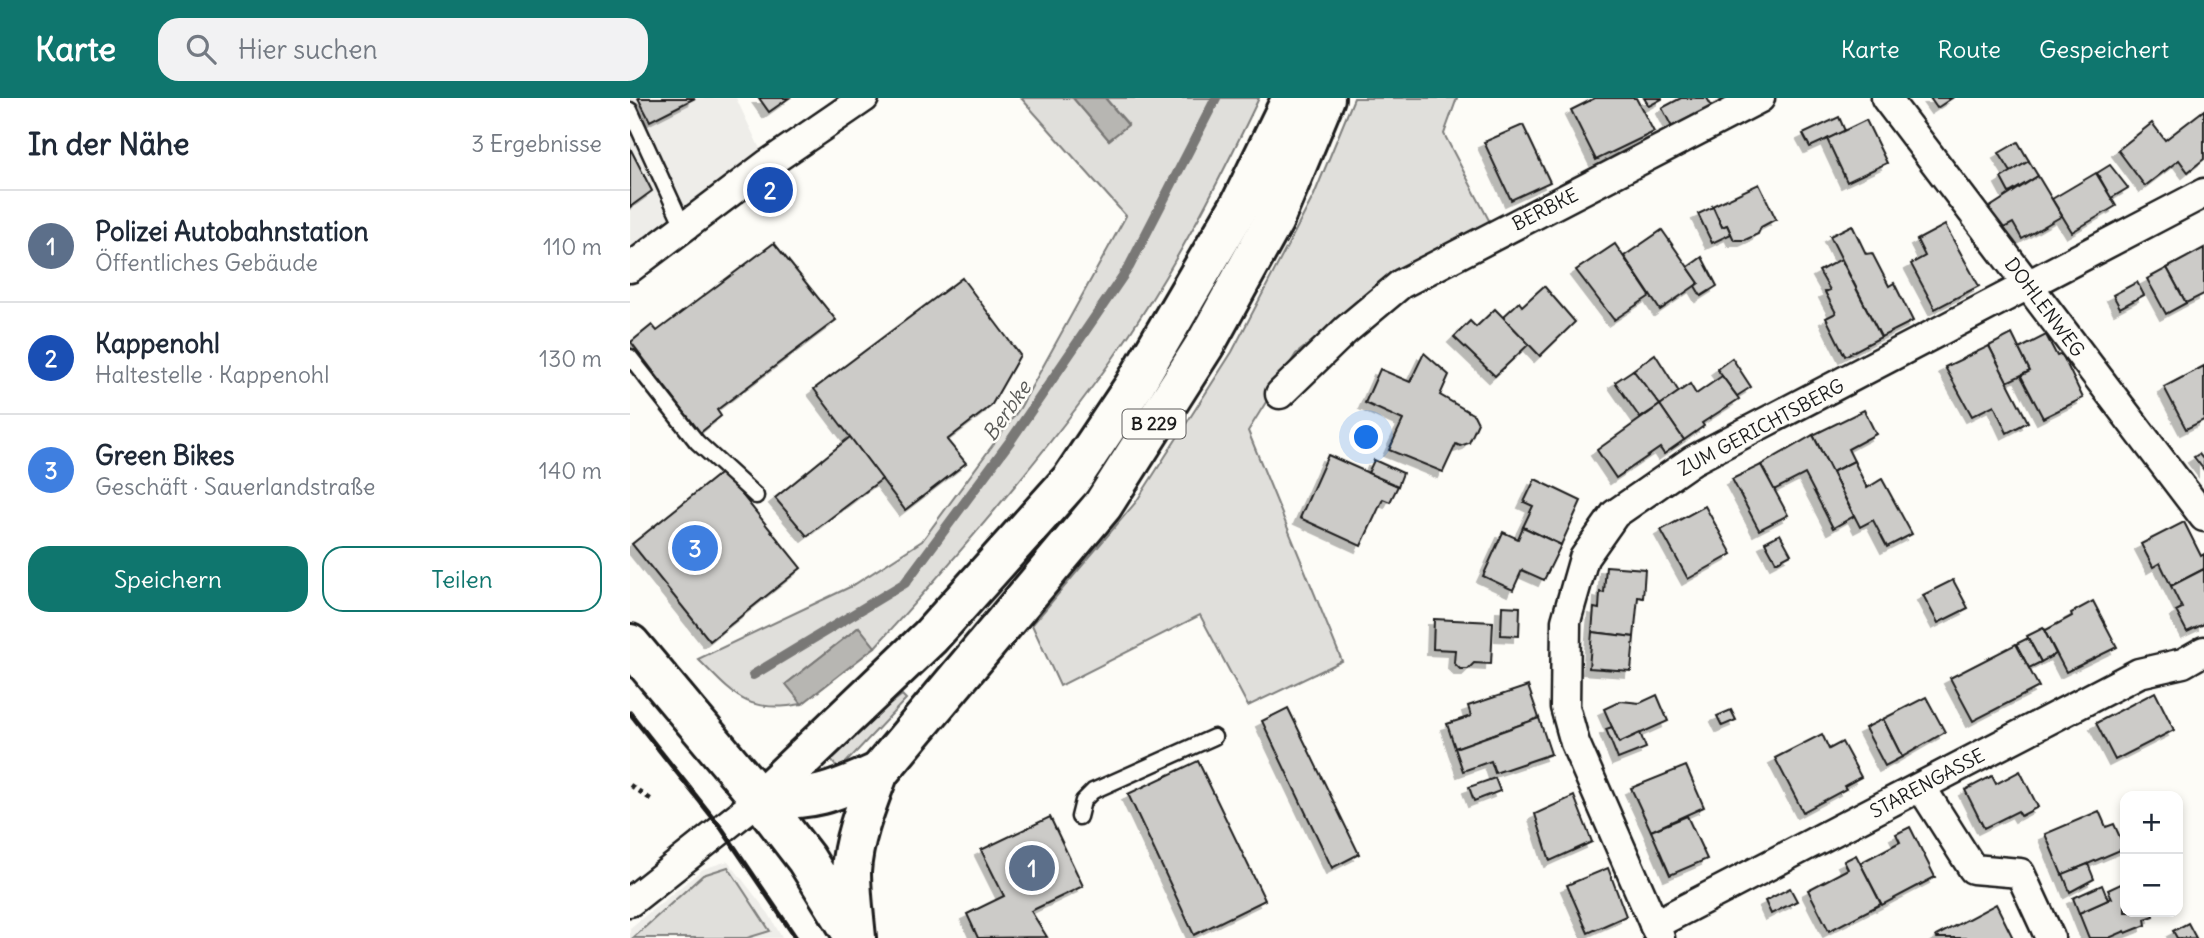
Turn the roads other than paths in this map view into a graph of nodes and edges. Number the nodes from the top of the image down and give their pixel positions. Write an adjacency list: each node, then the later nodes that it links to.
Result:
1 (1292, 98): 20 (main road, B 229)
2 (1325, 98): 18 (main road, B 229)
3 (1760, 98): 12 (street, BERBKE)
4 (1886, 98): 10 (street, DOHLENWEG)
5 (861, 99): 8 (street)
6 (630, 110): 8 (lane)
7 (2204, 193): 10 (street, ZUM GERICHTSBERG)
8 (684, 228): 9 (street)
9 (630, 268)
10 (2028, 285): 14 (street, DOHLENWEG); 23 (street, ZUM GERICHTSBERG)
11 (630, 357): 13 (lane)
12 (1280, 394)
13 (756, 496)
14 (2204, 517)
15 (630, 644): 20 (main road)
16 (2204, 651): 19 (street, STARENGASSE)
17 (1214, 737): 21 (lane)
18 (879, 772): 20 (main road, B 229); 24 (main road, B 229)
19 (1921, 787): 23 (street, STARENGASSE); 25 (street)
20 (760, 799): 22 (street); 24 (main road, B 229)
21 (1079, 817)
22 (630, 902)
23 (1657, 932)
24 (855, 938)
25 (2050, 938)

